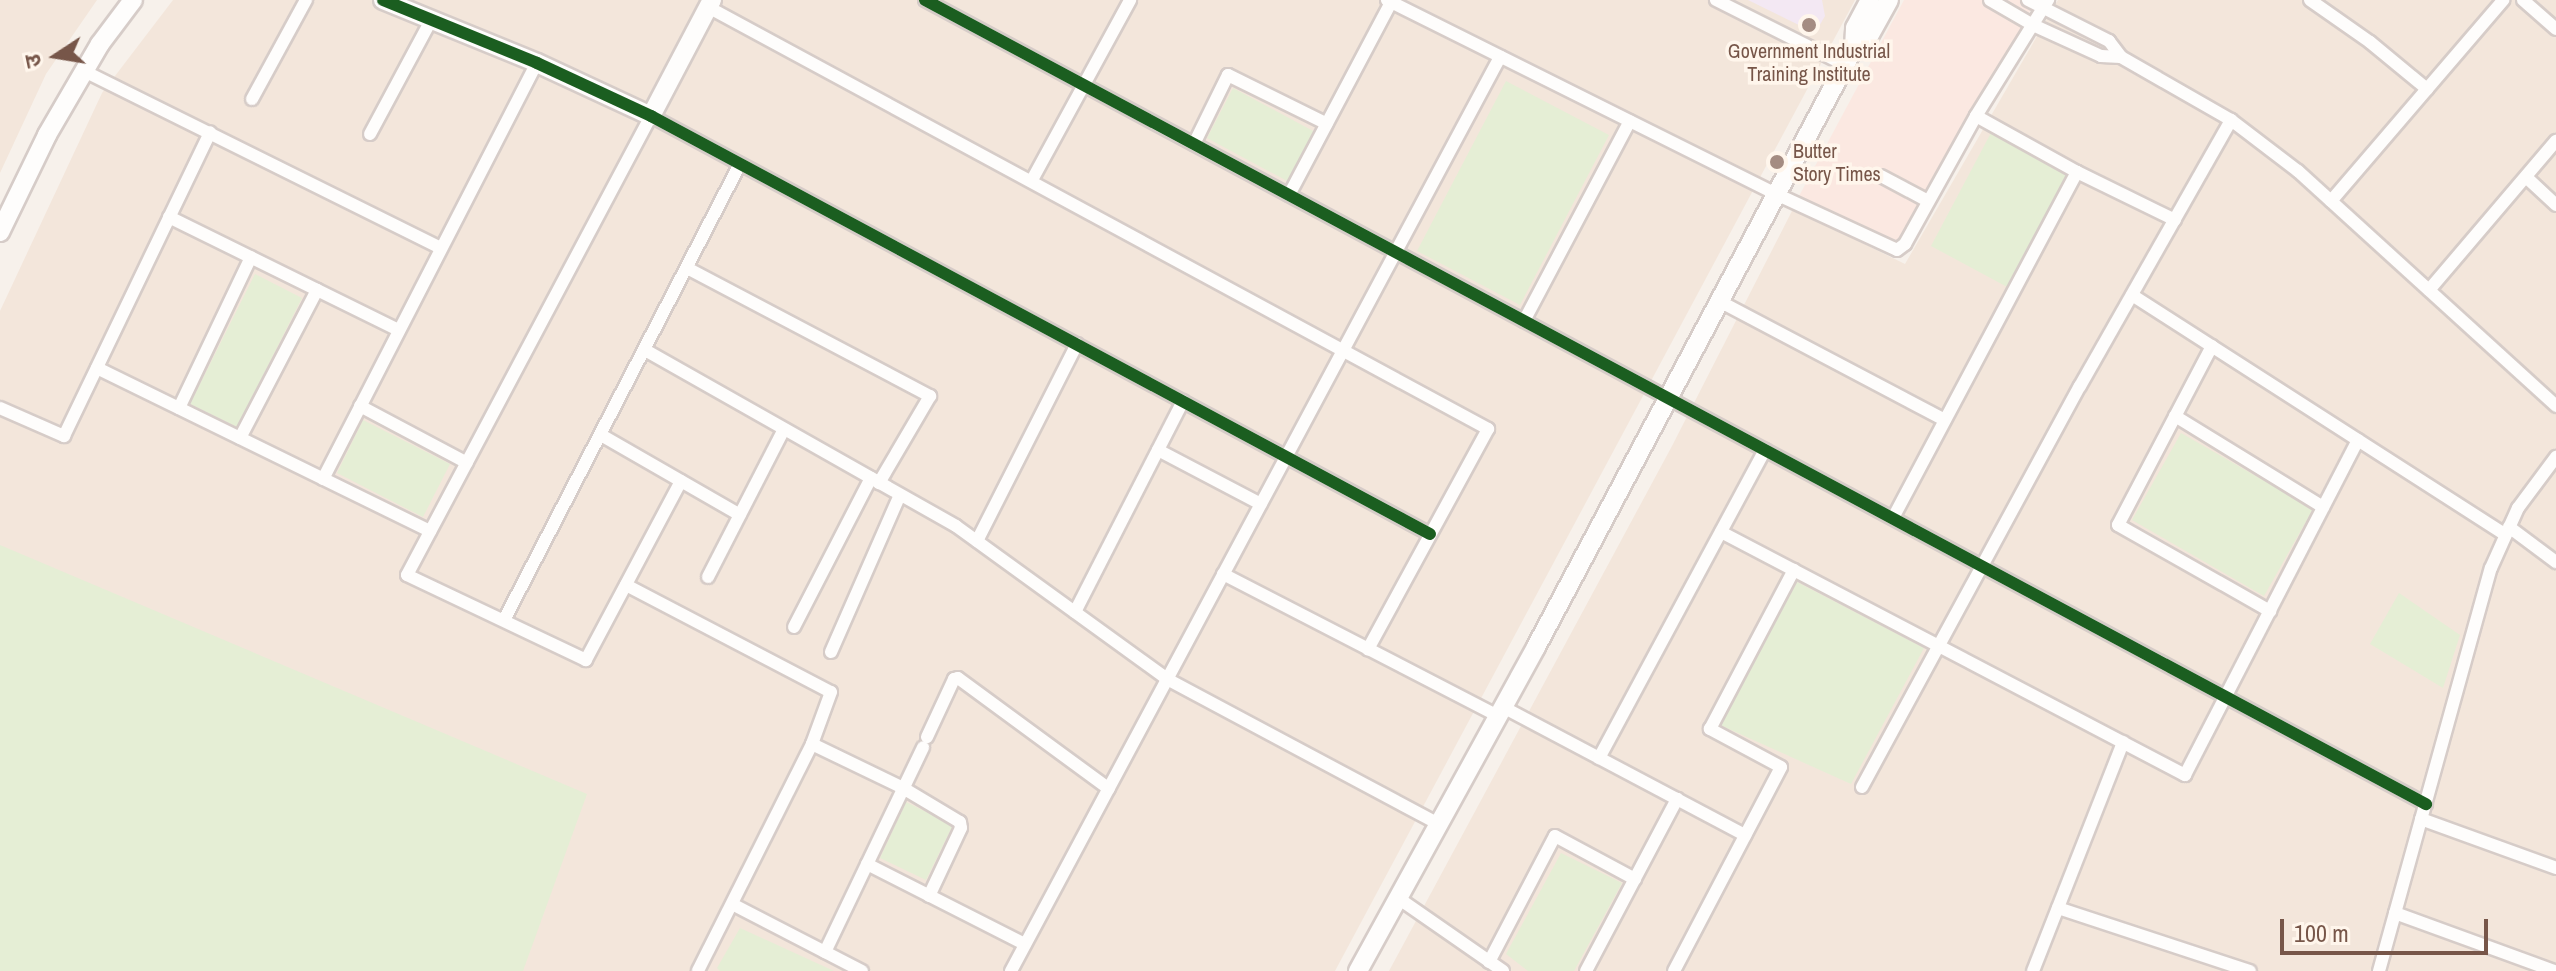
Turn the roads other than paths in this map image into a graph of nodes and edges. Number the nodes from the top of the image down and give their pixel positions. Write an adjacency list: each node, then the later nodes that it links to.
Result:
1 (133, 0): 25 (main road)
2 (306, 0): 28 (street)
3 (383, 0): 17 (main road)
4 (925, 0): 26 (street)
5 (1130, 0): 26 (street)
6 (1716, 0): 24 (street)
7 (1870, 0): 20 (main road)
8 (1889, 0): 20 (main road)
9 (1990, 0): 18 (street)
10 (2028, 0): 16 (street)
11 (2310, 0): 27 (street)
12 (2503, 0): 27 (street)
13 (2523, 0): 19 (street)
14 (1389, 1): 21 (street); 33 (street)
15 (710, 4): 29 (main road); 42 (street)
16 (2045, 4): 18 (street); 22 (street)
17 (430, 22): 23 (main road); 35 (street)
18 (2033, 25): 22 (street); 30 (street)
19 (2556, 29)
20 (1854, 48): 24 (main road)
21 (1500, 57): 32 (street); 52 (street)
22 (2121, 57): 31 (street)
23 (537, 63): 29 (main road); 51 (street)
24 (1845, 65): 43 (main road)
25 (84, 71): 34 (street); 50 (main road)
26 (1081, 84): 37 (street); 42 (street)
27 (2427, 89): 46 (street)
28 (252, 99)
29 (651, 116): 38 (street); 82 (street)
30 (1976, 116): 39 (street); 45 (street)
31 (2231, 120): 46 (street); 49 (street)
32 (1630, 121): 43 (street); 59 (street)
33 (1327, 124): 37 (street); 44 (street)
34 (210, 132): 48 (street); 51 (street)
35 (370, 134)
36 (2556, 141): 41 (street)
37 (1194, 144): 44 (street)
38 (740, 164): 54 (street); 61 (street)
39 (2077, 172): 49 (street); 73 (street)
40 (1881, 176): 45 (street)
41 (2526, 177): 47 (street); 56 (street)
42 (1032, 180): 63 (street)
43 (1776, 194): 45 (street); 58 (main road)
44 (1289, 195): 52 (street)
45 (1928, 201)
46 (2331, 201): 56 (street)
47 (2556, 205)
48 (169, 217): 53 (street); 65 (street)
49 (2175, 220): 57 (street)
50 (0, 232)
51 (441, 248): 60 (street)
52 (1396, 252): 59 (street); 63 (street)
53 (251, 257): 55 (street); 71 (street)
54 (687, 268): 64 (street); 84 (street)
55 (317, 290): 60 (street); 76 (street)
56 (2429, 290): 69 (street)
57 (2132, 295): 62 (street); 97 (street)
58 (1719, 301): 66 (main road); 73 (street)
59 (1524, 321): 66 (street)
60 (399, 330): 68 (street)
61 (1077, 344): 67 (street); 95 (street)
62 (2212, 346): 72 (street); 77 (street)
63 (1344, 349): 80 (street); 94 (street)
64 (645, 350): 74 (street); 75 (street)
65 (97, 368): 70 (street); 71 (street)
66 (1668, 398): 79 (street); 111 (main road)
67 (1183, 401): 78 (street); 80 (street)
68 (360, 406): 82 (street); 83 (street)
69 (2556, 406)
70 (0, 408)
71 (179, 408): 76 (street)
72 (2175, 416): 88 (street); 102 (street)
73 (1945, 420): 90 (street)
74 (784, 429): 84 (street); 89 (street)
75 (601, 435): 85 (street); 104 (street)
76 (240, 438): 83 (street)
77 (2358, 440): 88 (street); 92 (street)
78 (1158, 450): 87 (street); 103 (street)
79 (1765, 450): 90 (street); 93 (street)
80 (1287, 456): 87 (street); 94 (street)
81 (2556, 457): 92 (street)
82 (467, 463): 91 (street)
83 (323, 479): 91 (street)
84 (875, 480): 86 (street); 105 (street)
85 (681, 481): 89 (street); 101 (street)
86 (900, 495): 95 (street); 108 (street)
87 (1261, 504): 99 (street)
88 (2323, 507): 102 (street)
89 (740, 515): 100 (street)
90 (1893, 518): 97 (street)
91 (430, 531): 104 (street)
92 (2508, 531): 96 (street); 119 (street)
93 (1721, 532): 98 (street); 114 (street)
94 (1430, 534): 107 (street)
95 (977, 541): 103 (street)
96 (2556, 562)
97 (1981, 566): 106 (street); 110 (street)
98 (1794, 570): 106 (street); 122 (street)
99 (1223, 574): 107 (street); 109 (street)
100 (708, 577)
101 (626, 585): 104 (street); 113 (street)
102 (2270, 611): 110 (street)
103 (1075, 612): 109 (street)
104 (504, 620)
105 (794, 627)
106 (1938, 645): 112 (street); 115 (street)
107 (1368, 649): 111 (street)
108 (831, 652)
109 (1167, 679): 117 (street); 121 (street)
110 (2225, 696): 112 (street); 119 (street)
111 (1500, 712): 114 (street); 121 (main road)
112 (2123, 742): 129 (street)
113 (812, 744): 116 (street); 128 (street)
114 (1599, 758): 118 (street)
115 (1862, 787)
116 (903, 788): 117 (street); 123 (street); 126 (street)
117 (1109, 789): 131 (street)
118 (1677, 799): 122 (street); 125 (street)
119 (2426, 804): 120 (street)
120 (2421, 819): 124 (street); 130 (street)
121 (1439, 824): 127 (main road)
122 (1745, 835): 141 (street)
123 (867, 864): 126 (street); 132 (street)
124 (2556, 868)
125 (1635, 879): 134 (street); 140 (street)
126 (929, 896): 131 (street)
127 (1398, 898): 134 (street); 138 (main road)
128 (734, 905): 132 (street); 135 (street)
129 (2058, 908): 142 (street); 143 (street)
130 (2395, 913): 133 (street); 144 (street)
131 (1025, 944): 137 (street)
132 (825, 952): 136 (street)
133 (2513, 957): 145 (street); 146 (street)
134 (1489, 962): 139 (street)
135 (698, 971)
136 (862, 971)
137 (1011, 971)
138 (1358, 971)
139 (1503, 971)
140 (1586, 971)
141 (1674, 971)
142 (2033, 971)
143 (2250, 971)
144 (2379, 971)
145 (2509, 971)
146 (2554, 971)

